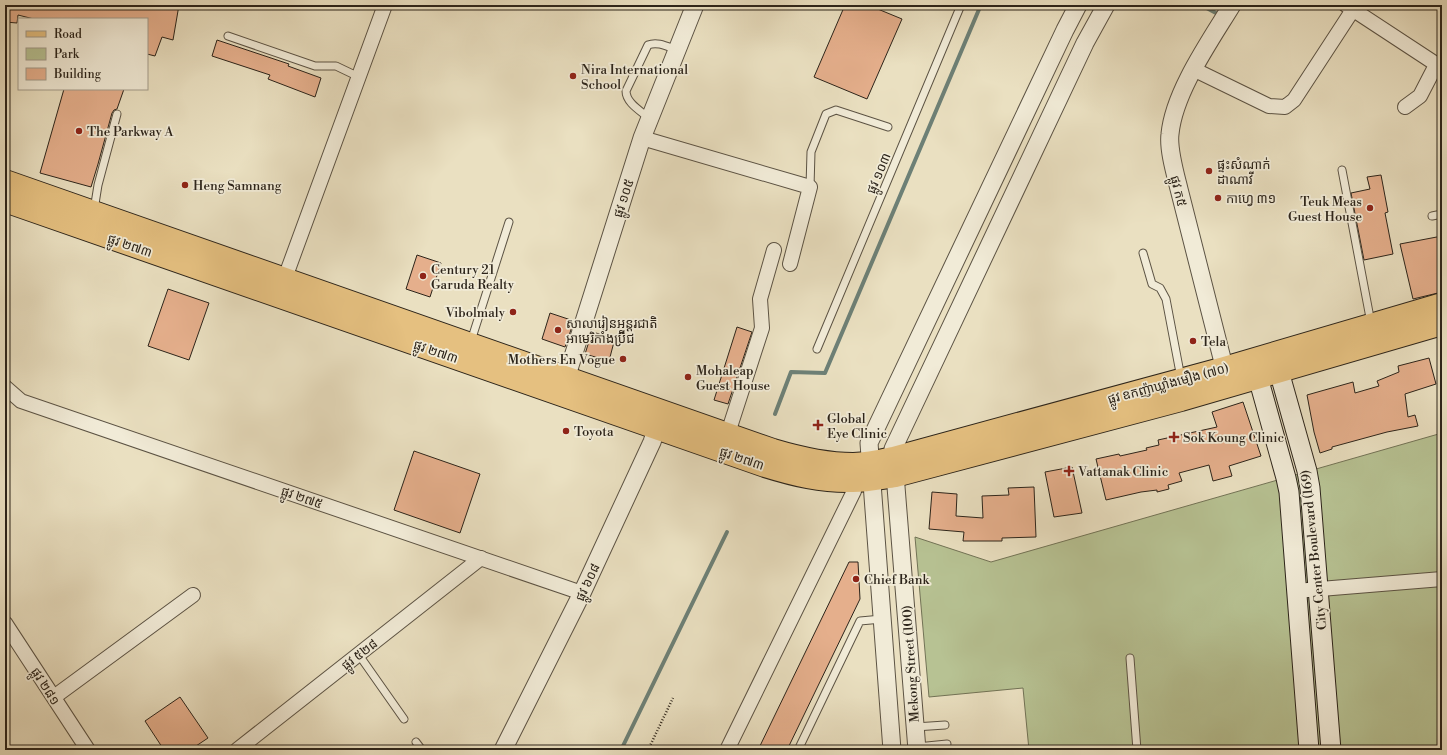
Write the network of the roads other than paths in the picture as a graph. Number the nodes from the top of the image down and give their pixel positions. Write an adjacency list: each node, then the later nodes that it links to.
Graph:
1 (385, 5): 12 (street)
2 (695, 5): 9 (street, ផ្លូវ ១០៥)
3 (961, 5): 35 (lane, ផ្លូវ ១០៣)
4 (1078, 5): 45 (street, Mekong Street (100))
5 (1106, 5): 44 (street, Mekong Street (100))
6 (1232, 5): 11 (street, ផ្លូវ ក៥)
7 (1352, 6): 10 (street); 11 (street)
8 (228, 36): 12 (lane)
9 (677, 50): 15 (street, ផ្លូវ ១០៥); 15 (lane)
10 (1439, 66): 13 (street)
11 (1193, 69): 38 (street, ផ្លូវ ក៥)
12 (359, 76): 29 (street)
13 (1405, 107)
14 (117, 114): 24 (lane)
15 (650, 119): 17 (street, ផ្លូវ ១០៥)
16 (888, 128): 20 (lane)
17 (642, 138): 20 (street); 40 (street, ផ្លូវ ១០៥)
18 (1342, 170): 32 (lane)
19 (5, 181): 24 (main road, ផ្លូវ ២៧៣)
20 (810, 188): 28 (street)
21 (5, 201): 24 (main road, ផ្លូវ ២៧៣)
22 (1442, 214): 23 (lane)
23 (1432, 216)
24 (94, 222): 29 (main road, ផ្លូវ ២៧៣)
25 (508, 222): 34 (lane)
26 (774, 250): 43 (street)
27 (1143, 253): 39 (lane)
28 (790, 264)
29 (282, 288): 33 (main road, ផ្លូវ ២៧៣)
30 (1442, 304): 32 (main road, ផ្លូវ ឧកញ៉ាឃ្លាំងមឿង (៧០))
31 (1442, 324): 36 (main road, ផ្លូវ ឧកញ៉ាឃ្លាំងមឿង (៧០))
32 (1371, 325): 36 (main road, ផ្លូវ ឧកញ៉ាឃ្លាំងមឿង (៧០))
33 (415, 334): 34 (main road, ផ្លូវ ២៧៣); 40 (main road, ផ្លូវ ២៧៣)
34 (470, 343): 40 (main road, ផ្លូវ ២៧៣)
35 (817, 349)
36 (1276, 362): 37 (main road, ផ្លូវ ឧកញ៉ាឃ្លាំងមឿង (៧០)); 48 (main road, City Center Boulevard (169))
37 (1255, 369): 38 (main road, ផ្លូវ ឧកញ៉ាឃ្លាំងមឿង (៧០)); 49 (main road, City Center Boulevard (169))
38 (1227, 377): 39 (main road, ផ្លូវ ឧកញ៉ាឃ្លាំងមឿង (៧០)); 44 (main road, ផ្លូវ ឧកញ៉ាឃ្លាំងមឿង (៧០))
39 (1181, 380): 44 (main road, ផ្លូវ ឧកញ៉ាឃ្លាំងមឿង (៧០))
40 (564, 386): 42 (main road, ផ្លូវ ២៧៣)
41 (5, 387): 46 (street, ផ្លូវ ២៧៥)
42 (660, 419): 43 (main road, ផ្លូវ ២៧៣); 45 (main road, ផ្លូវ ២៧៣); 50 (street, ផ្លូវ ៦០៨)
43 (728, 433): 45 (main road, ផ្លូវ ២៧៣)
44 (894, 467): 45 (main road); 59 (street, Mekong Street (100))
45 (862, 472): 52 (street, Mekong Street (100)); 68 (street)
46 (481, 558): 50 (street, ផ្លូវ ២៧៥); 54 (street, ផ្លូវ ៥២៨)
47 (1442, 579): 48 (street)
48 (1318, 590): 49 (street); 73 (main road, City Center Boulevard (169))
49 (1296, 591): 72 (main road, City Center Boulevard (169))
50 (582, 593): 67 (street, ផ្លូវ ៦០៨)
51 (193, 595): 56 (street)
52 (882, 619): 69 (lane); 70 (street, Mekong Street (100))
53 (5, 623): 56 (street, ផ្លូវ ២៨១)
54 (359, 654): 57 (lane); 62 (street, ផ្លូវ ៥២៨)
55 (1130, 658): 71 (lane)
56 (54, 698): 64 (street, ផ្លូវ ២៨១)
57 (404, 719)
58 (945, 725): 59 (lane)
59 (915, 727): 63 (street, Mekong Street (100))
60 (416, 742): 66 (lane)
61 (947, 744): 63 (lane)
62 (252, 746): 65 (street, ផ្លូវ ៥២៨)
63 (917, 749)
64 (88, 750)
65 (237, 750)
66 (422, 750)
67 (503, 750)
68 (727, 750)
69 (798, 750)
70 (892, 750)
71 (1137, 750)
72 (1309, 750)
73 (1331, 750)

